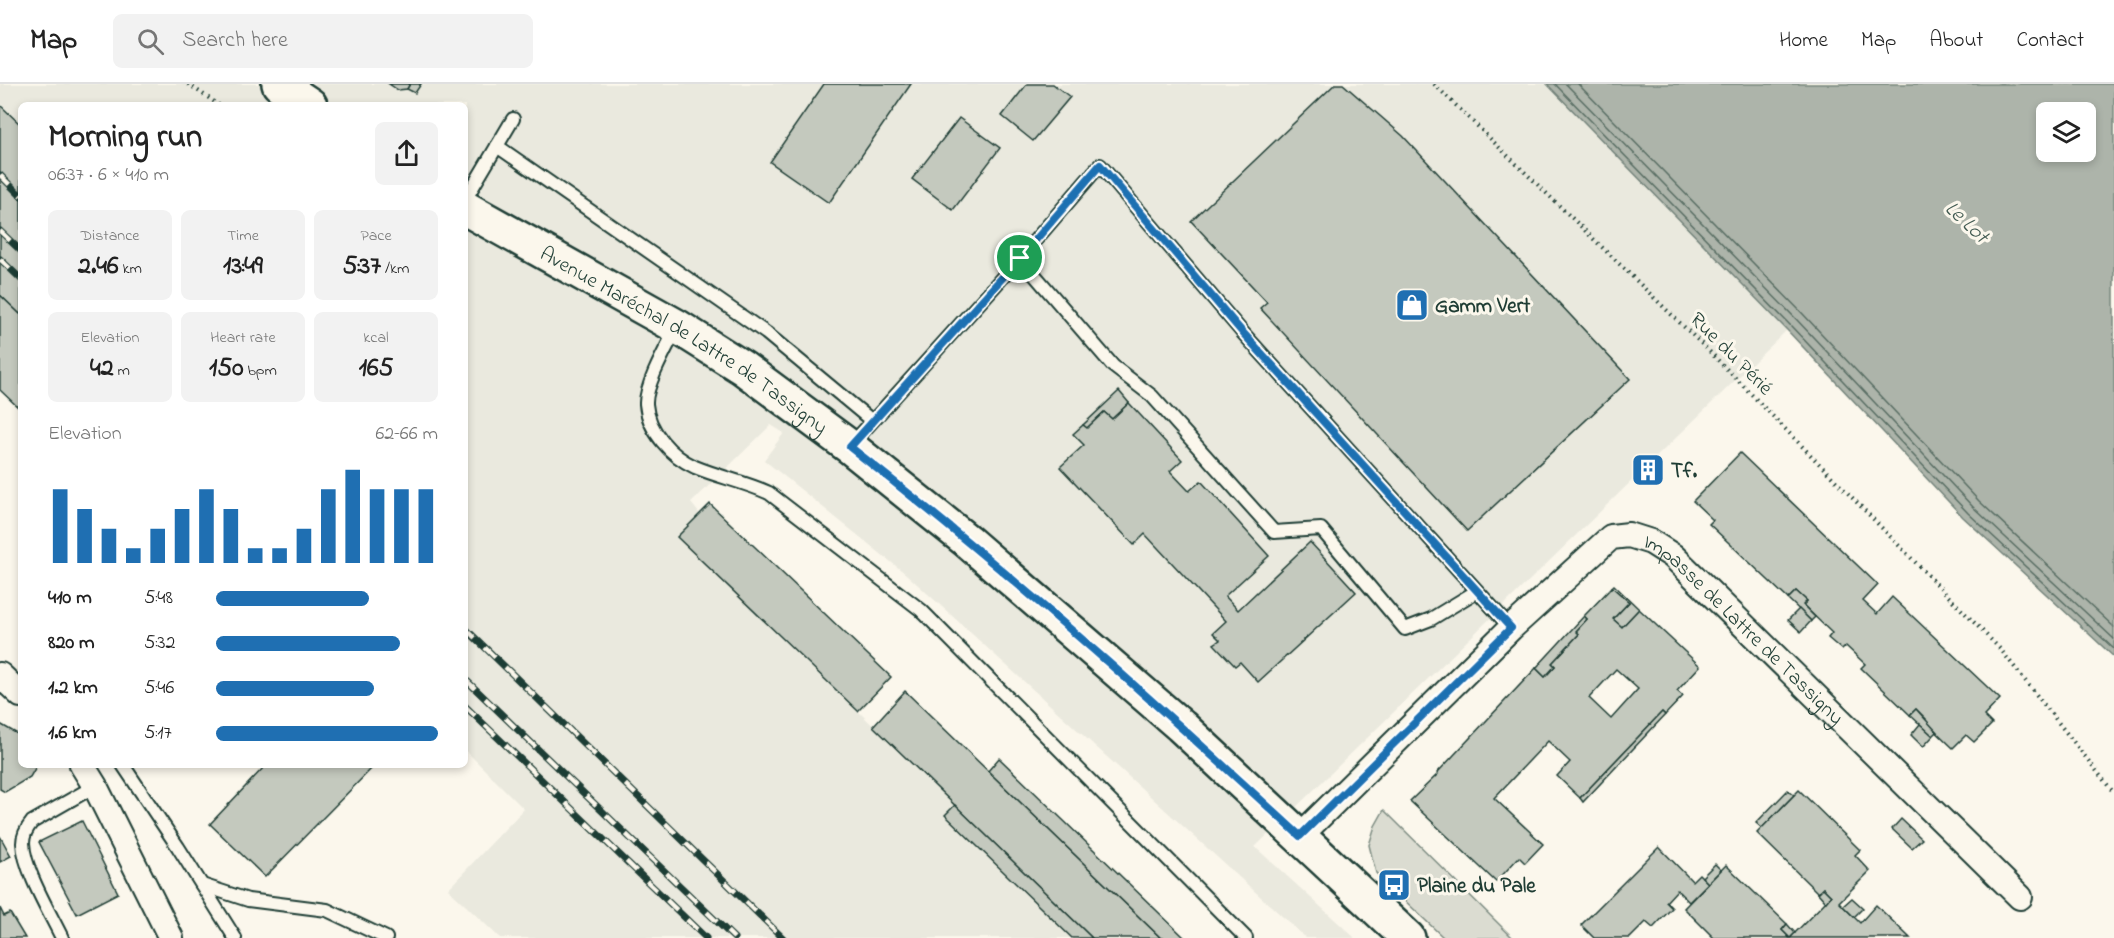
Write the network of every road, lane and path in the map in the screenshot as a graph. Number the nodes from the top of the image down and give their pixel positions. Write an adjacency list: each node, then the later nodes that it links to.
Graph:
1 (188, 84): 4 (path)
2 (279, 84): 5 (street)
3 (1434, 84): 21 (path, Rue du Périé)
4 (215, 102)
5 (306, 102)
6 (513, 119): 7 (lane)
7 (497, 146): 8 (lane); 12 (lane)
8 (468, 195)
9 (468, 210): 11 (street, Avenue Maréchal de Lattre de Tassigny)
10 (1020, 258): 12 (lane); 14 (lane); 14 (lane)
11 (678, 327): 13 (street, Avenue Maréchal de Lattre de Tassigny); 29 (lane)
12 (872, 421): 13 (lane)
13 (850, 447): 22 (street, Avenue Maréchal de Lattre de Tassigny)
14 (1477, 591): 15 (lane)
15 (1511, 628): 22 (street, Impasse de Lattre de Tassigny); 24 (street, Impasse de Lattre de Tassigny)
16 (0, 675): 17 (street)
17 (18, 692)
18 (84, 768): 20 (street)
19 (125, 768): 23 (lane)
20 (95, 786): 25 (lane); 26 (street)
21 (2114, 793)
22 (1300, 836): 30 (street, Avenue Maréchal de Lattre de Tassigny)
23 (202, 885): 27 (lane); 28 (lane)
24 (2020, 897)
25 (62, 938)
26 (171, 938)
27 (235, 938)
28 (386, 938)
29 (1246, 938)
30 (1408, 938)

